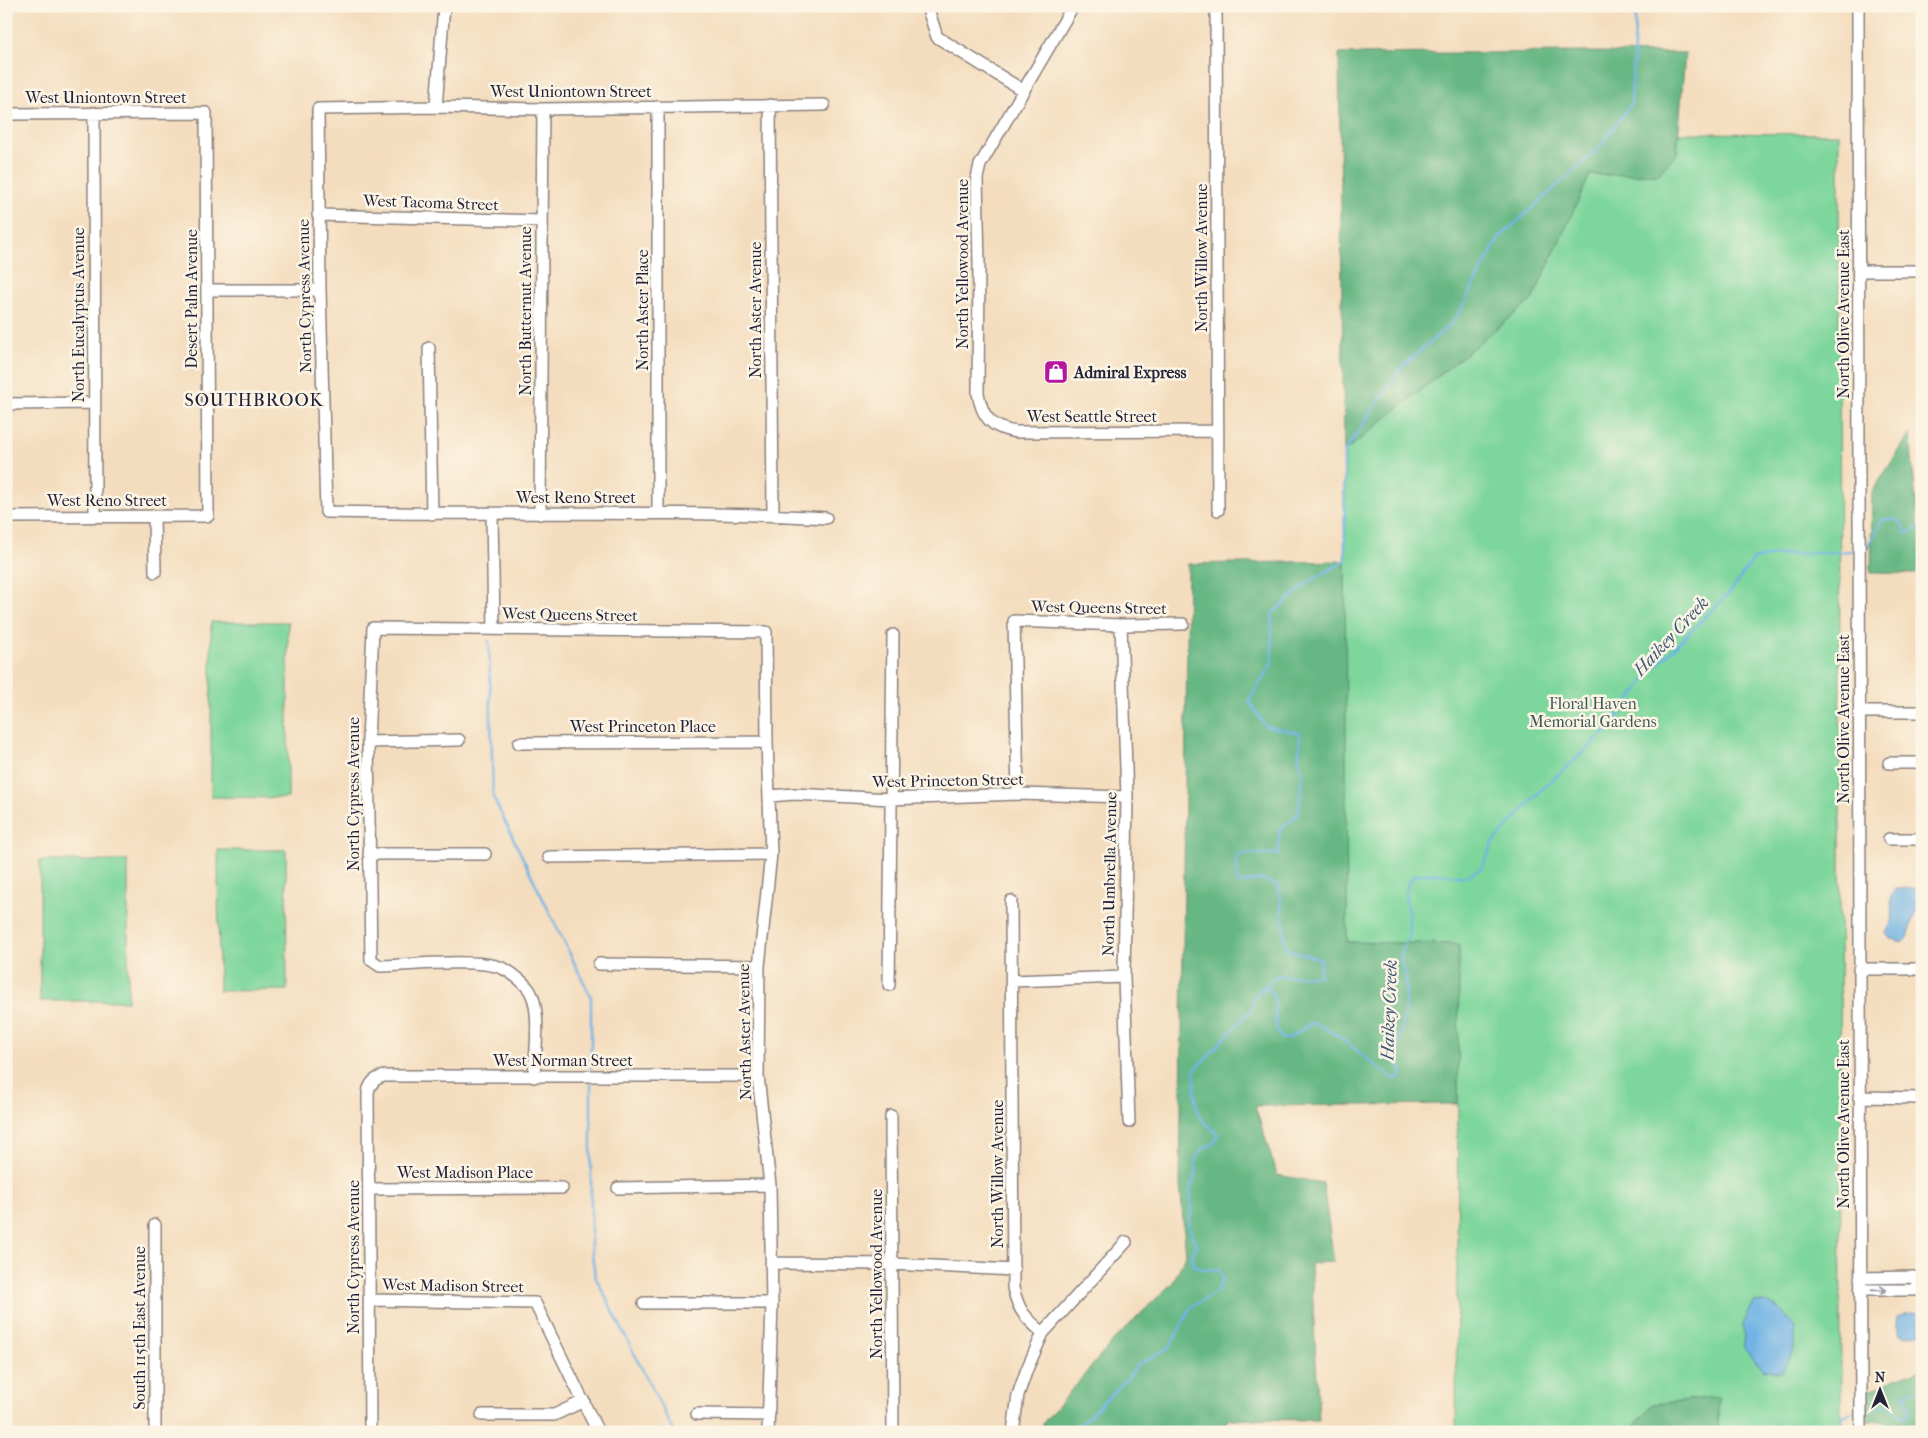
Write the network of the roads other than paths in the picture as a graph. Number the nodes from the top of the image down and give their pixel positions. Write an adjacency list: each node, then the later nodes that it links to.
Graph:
1 (444, 6): 9 (street)
2 (927, 6): 6 (street)
3 (1073, 6): 6 (street, North Yellowood Avenue)
4 (1216, 6): 26 (street, North Willow Avenue)
5 (1858, 6): 18 (street, North Olive Avenue East)
6 (1024, 91): 25 (street, North Yellowood Avenue)
7 (770, 105): 8 (street, West Uniontown Street); 10 (street, West Uniontown Street); 36 (street, North Aster Avenue)
8 (824, 105)
9 (436, 107): 11 (street, West Uniontown Street); 12 (street, West Uniontown Street)
10 (658, 107): 12 (street, West Uniontown Street); 29 (street, North Aster Place)
11 (318, 109): 16 (street, North Cypress Avenue)
12 (543, 110): 17 (street, North Butternut Avenue)
13 (94, 113): 14 (street, West Uniontown Street); 15 (street, West Uniontown Street); 24 (street, North Eucalyptus Avenue)
14 (206, 113): 20 (street, Desert Palm Avenue)
15 (6, 114)
16 (318, 215): 17 (street, West Tacoma Street); 21 (street, North Cypress Avenue)
17 (542, 221): 32 (street, North Butternut Avenue)
18 (1859, 271): 19 (street); 46 (street, North Olive Avenue East)
19 (1922, 271)
20 (207, 290): 21 (street); 35 (street, Desert Palm Avenue)
21 (320, 290): 28 (street, North Cypress Avenue)
22 (429, 348): 30 (street)
23 (6, 404): 24 (street)
24 (94, 404): 33 (street, North Eucalyptus Avenue)
25 (980, 404): 26 (street, West Seattle Street)
26 (1218, 431): 27 (street, North Willow Avenue)
27 (1218, 510)
28 (326, 512): 30 (street, West Reno Street)
29 (658, 513): 32 (street, West Reno Street); 36 (street, West Reno Street)
30 (432, 514): 31 (street, West Reno Street)
31 (492, 514): 32 (street, West Reno Street); 43 (street)
32 (540, 514)
33 (95, 516): 34 (street, West Reno Street); 37 (street, West Reno Street)
34 (154, 516): 35 (street, West Reno Street); 39 (street)
35 (208, 516)
36 (773, 516): 38 (street, West Reno Street)
37 (6, 517)
38 (826, 518)
39 (155, 572)
40 (1183, 624): 41 (street, West Queens Street)
41 (1121, 625): 54 (street, West Queens Street); 56 (street, North Umbrella Avenue)
42 (373, 628): 43 (street, West Queens Street); 49 (street, North Cypress Avenue)
43 (494, 629): 44 (street, West Queens Street)
44 (766, 632): 50 (street, North Aster Avenue)
45 (893, 635): 57 (street)
46 (1859, 712): 47 (street); 67 (street, North Olive Avenue East)
47 (1922, 712)
48 (459, 740): 49 (street)
49 (368, 742): 60 (street, North Cypress Avenue)
50 (767, 742): 51 (street, West Princeton Place); 55 (street, North Aster Avenue)
51 (519, 743)
52 (1889, 763): 53 (street)
53 (1922, 763)
54 (1018, 794): 56 (street, West Princeton Street); 57 (street, West Princeton Street)
55 (770, 796): 57 (street, West Princeton Street); 62 (street, North Aster Avenue)
56 (1127, 796): 69 (street, North Umbrella Avenue)
57 (891, 799): 71 (street)
58 (1889, 839): 59 (street)
59 (1922, 839)
60 (369, 854): 61 (street); 73 (street, North Cypress Avenue)
61 (485, 854)
62 (771, 854): 63 (street); 66 (street, North Aster Avenue)
63 (548, 857)
64 (1011, 901): 70 (street, North Willow Avenue)
65 (599, 964): 66 (street)
66 (758, 966): 72 (street, North Aster Avenue)
67 (1859, 969): 68 (street); 75 (street, North Olive Avenue East)
68 (1922, 969)
69 (1124, 977): 70 (street); 78 (street, North Umbrella Avenue)
70 (1012, 981): 87 (street, North Willow Avenue)
71 (889, 984)
72 (758, 1076): 73 (street, West Norman Street); 79 (street, North Aster Avenue)
73 (534, 1077): 74 (street, West Norman Street)
74 (371, 1083): 82 (street, North Cypress Avenue)
75 (1860, 1097): 76 (street); 88 (street, North Olive Avenue East)
76 (1922, 1098)
77 (891, 1116): 86 (street, North Yellowood Avenue)
78 (1129, 1122)
79 (770, 1185): 81 (street); 85 (street, North Aster Avenue)
80 (562, 1188): 82 (street, West Madison Place)
81 (618, 1188)
82 (369, 1189): 93 (street, North Cypress Avenue)
83 (156, 1225): 101 (street, South 115th East Avenue)
84 (1126, 1242): 96 (street)
85 (771, 1263): 86 (street); 95 (street, North Aster Avenue)
86 (892, 1264): 87 (street); 105 (street, North Yellowood Avenue)
87 (1014, 1270): 96 (street, North Willow Avenue)
88 (1860, 1278): 89 (street); 91 (street, North Olive Avenue East)
89 (1897, 1278): 90 (street); 92 (street)
90 (1920, 1282): 92 (street)
91 (1860, 1290): 92 (street, one-way to 92); 107 (street, North Olive Avenue East)
92 (1897, 1290)
93 (369, 1300): 97 (street, West Madison Street); 102 (street, North Cypress Avenue)
94 (644, 1303): 95 (street)
95 (772, 1303): 100 (street, North Aster Avenue)
96 (1043, 1333): 106 (street)
97 (584, 1401): 99 (street); 103 (street)
98 (697, 1414): 100 (street)
99 (482, 1415)
100 (769, 1415): 104 (street, North Aster Avenue)
101 (155, 1432)
102 (370, 1432)
103 (598, 1432)
104 (768, 1432)
105 (893, 1432)
106 (1013, 1432)
107 (1861, 1432)

